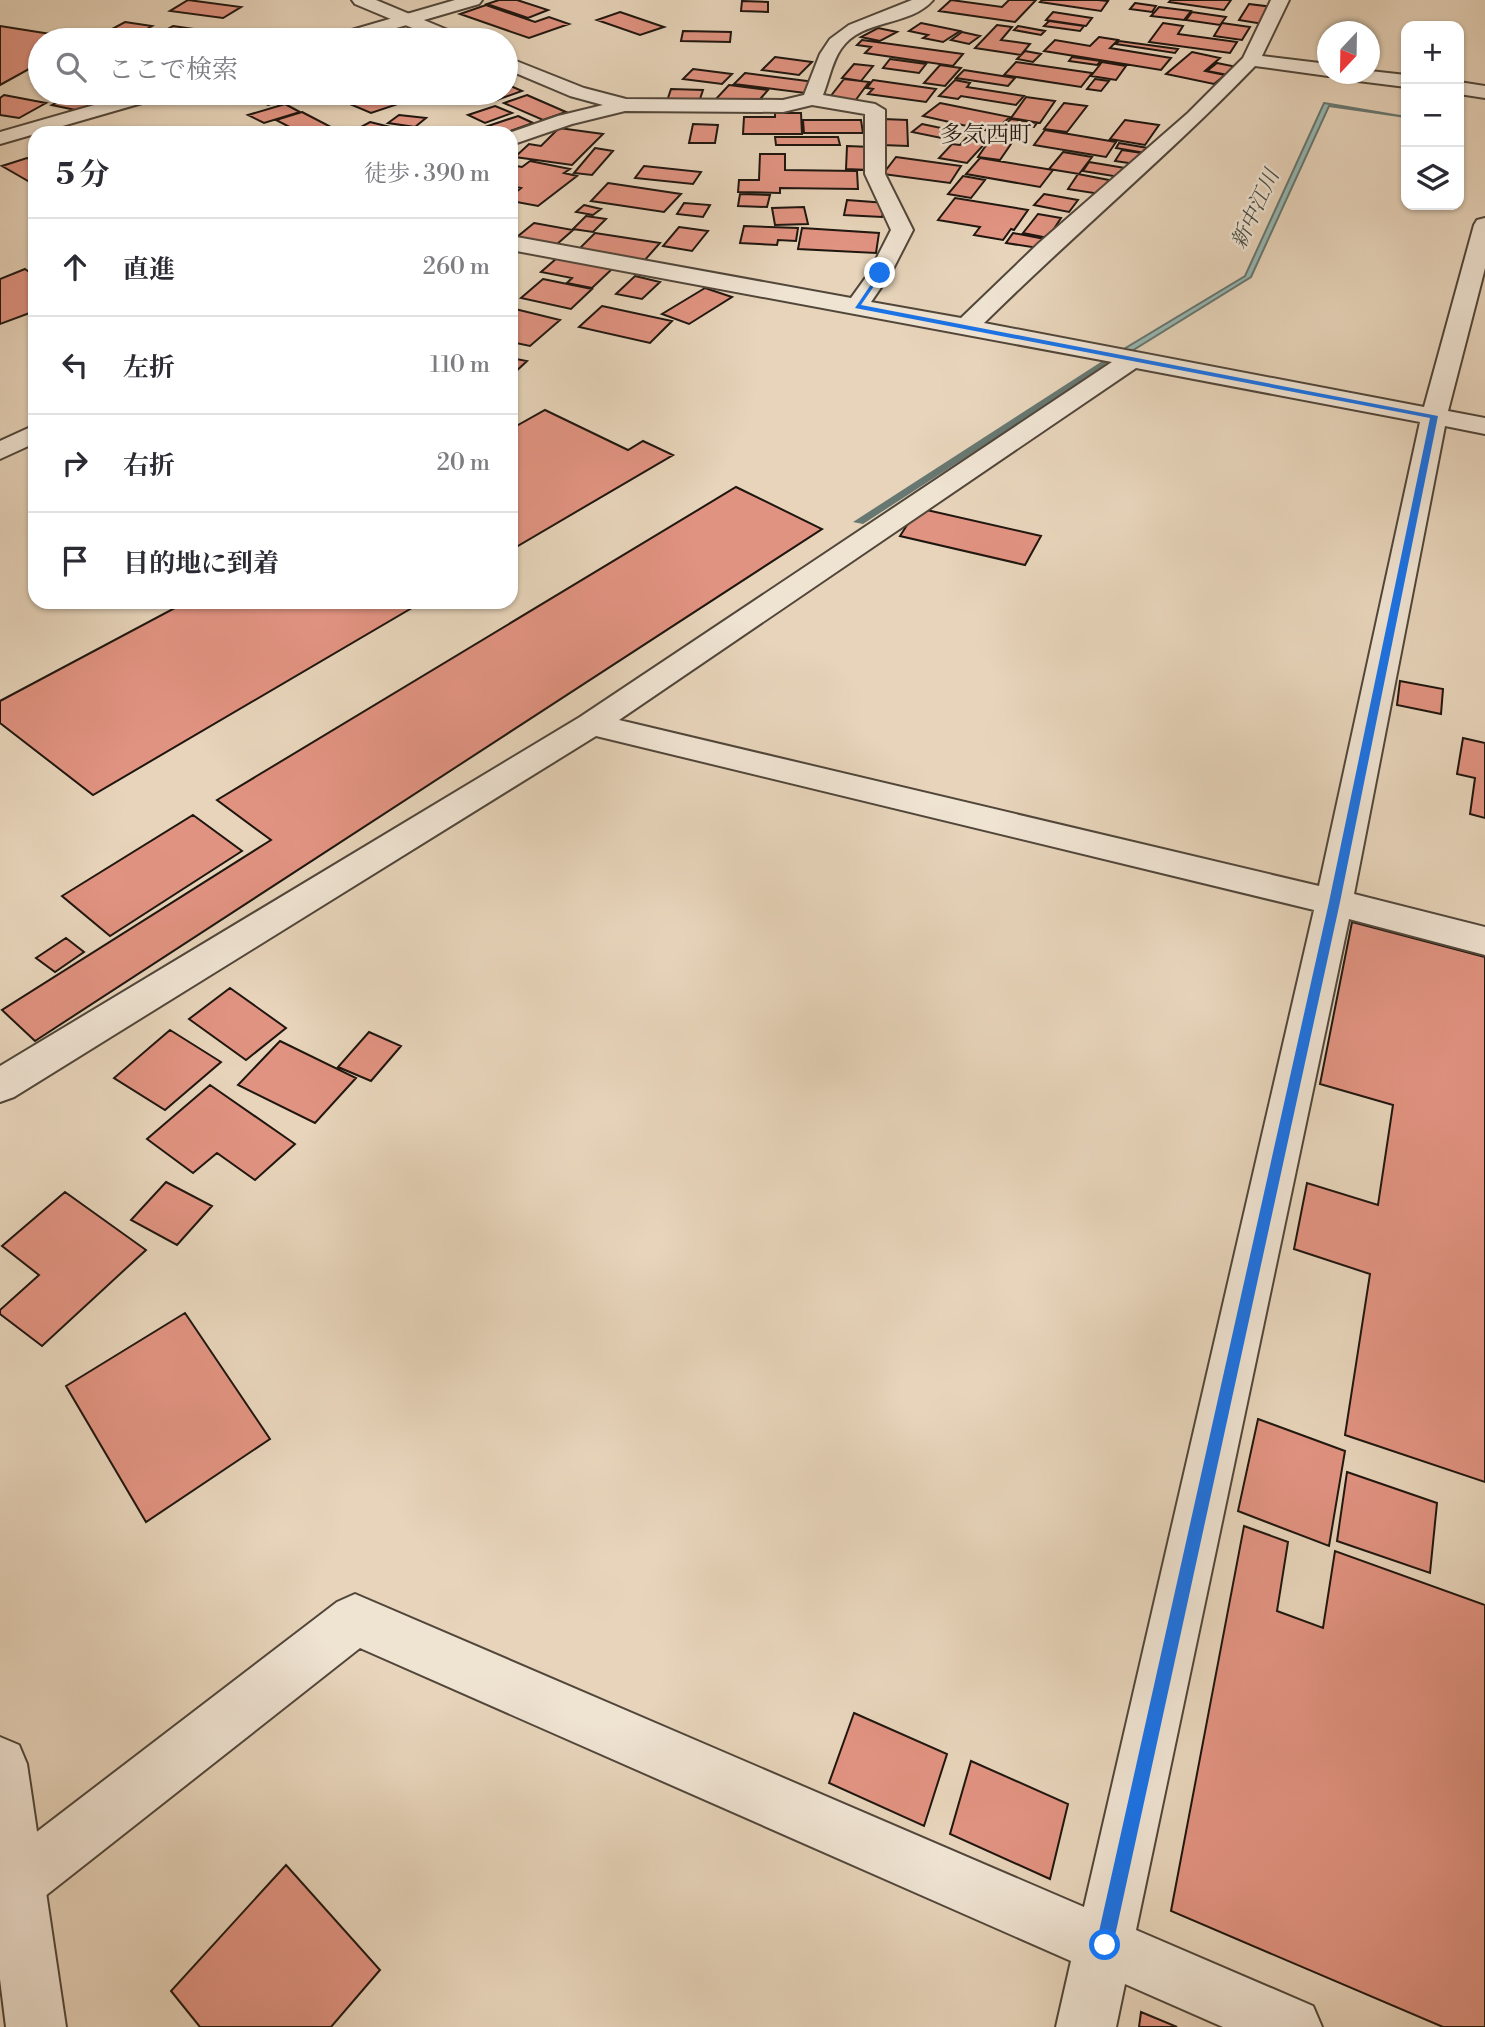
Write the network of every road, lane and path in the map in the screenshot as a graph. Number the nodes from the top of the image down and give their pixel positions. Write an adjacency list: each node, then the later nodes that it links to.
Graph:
1 (361, 0): 5 (street)
2 (473, 0): 5 (street)
3 (924, 0): 15 (street)
4 (1280, 0): 8 (street)
5 (408, 20): 6 (street); 7 (street)
6 (380, 28)
7 (427, 28)
8 (1251, 60): 10 (street); 25 (street)
9 (518, 67): 17 (street)
10 (1317, 69)
11 (1380, 78): 12 (street)
12 (1401, 80)
13 (1464, 89): 14 (street)
14 (1485, 92)
15 (812, 99): 17 (street); 24 (street)
16 (118, 105): 18 (street)
17 (625, 105): 20 (street)
18 (52, 126)
19 (27, 134): 21 (street)
20 (518, 137)
21 (0, 138)
22 (1485, 225): 27 (street)
23 (518, 244): 24 (street)
24 (857, 306): 25 (street)
25 (967, 326): 26 (street)
26 (1132, 360): 27 (street); 31 (street)
27 (1434, 416): 28 (street); 32 (street)
28 (1485, 426)
29 (28, 436): 30 (street)
30 (0, 452)
31 (591, 724): 32 (street); 34 (street)
32 (1335, 902): 33 (street); 37 (street)
33 (1485, 941)
34 (0, 1086)
35 (0, 1764): 36 (street)
36 (8, 1892): 37 (street); 38 (street)
37 (1105, 1945): 39 (street); 40 (street)
38 (36, 2027)
39 (1086, 2027)
40 (1292, 2027)

